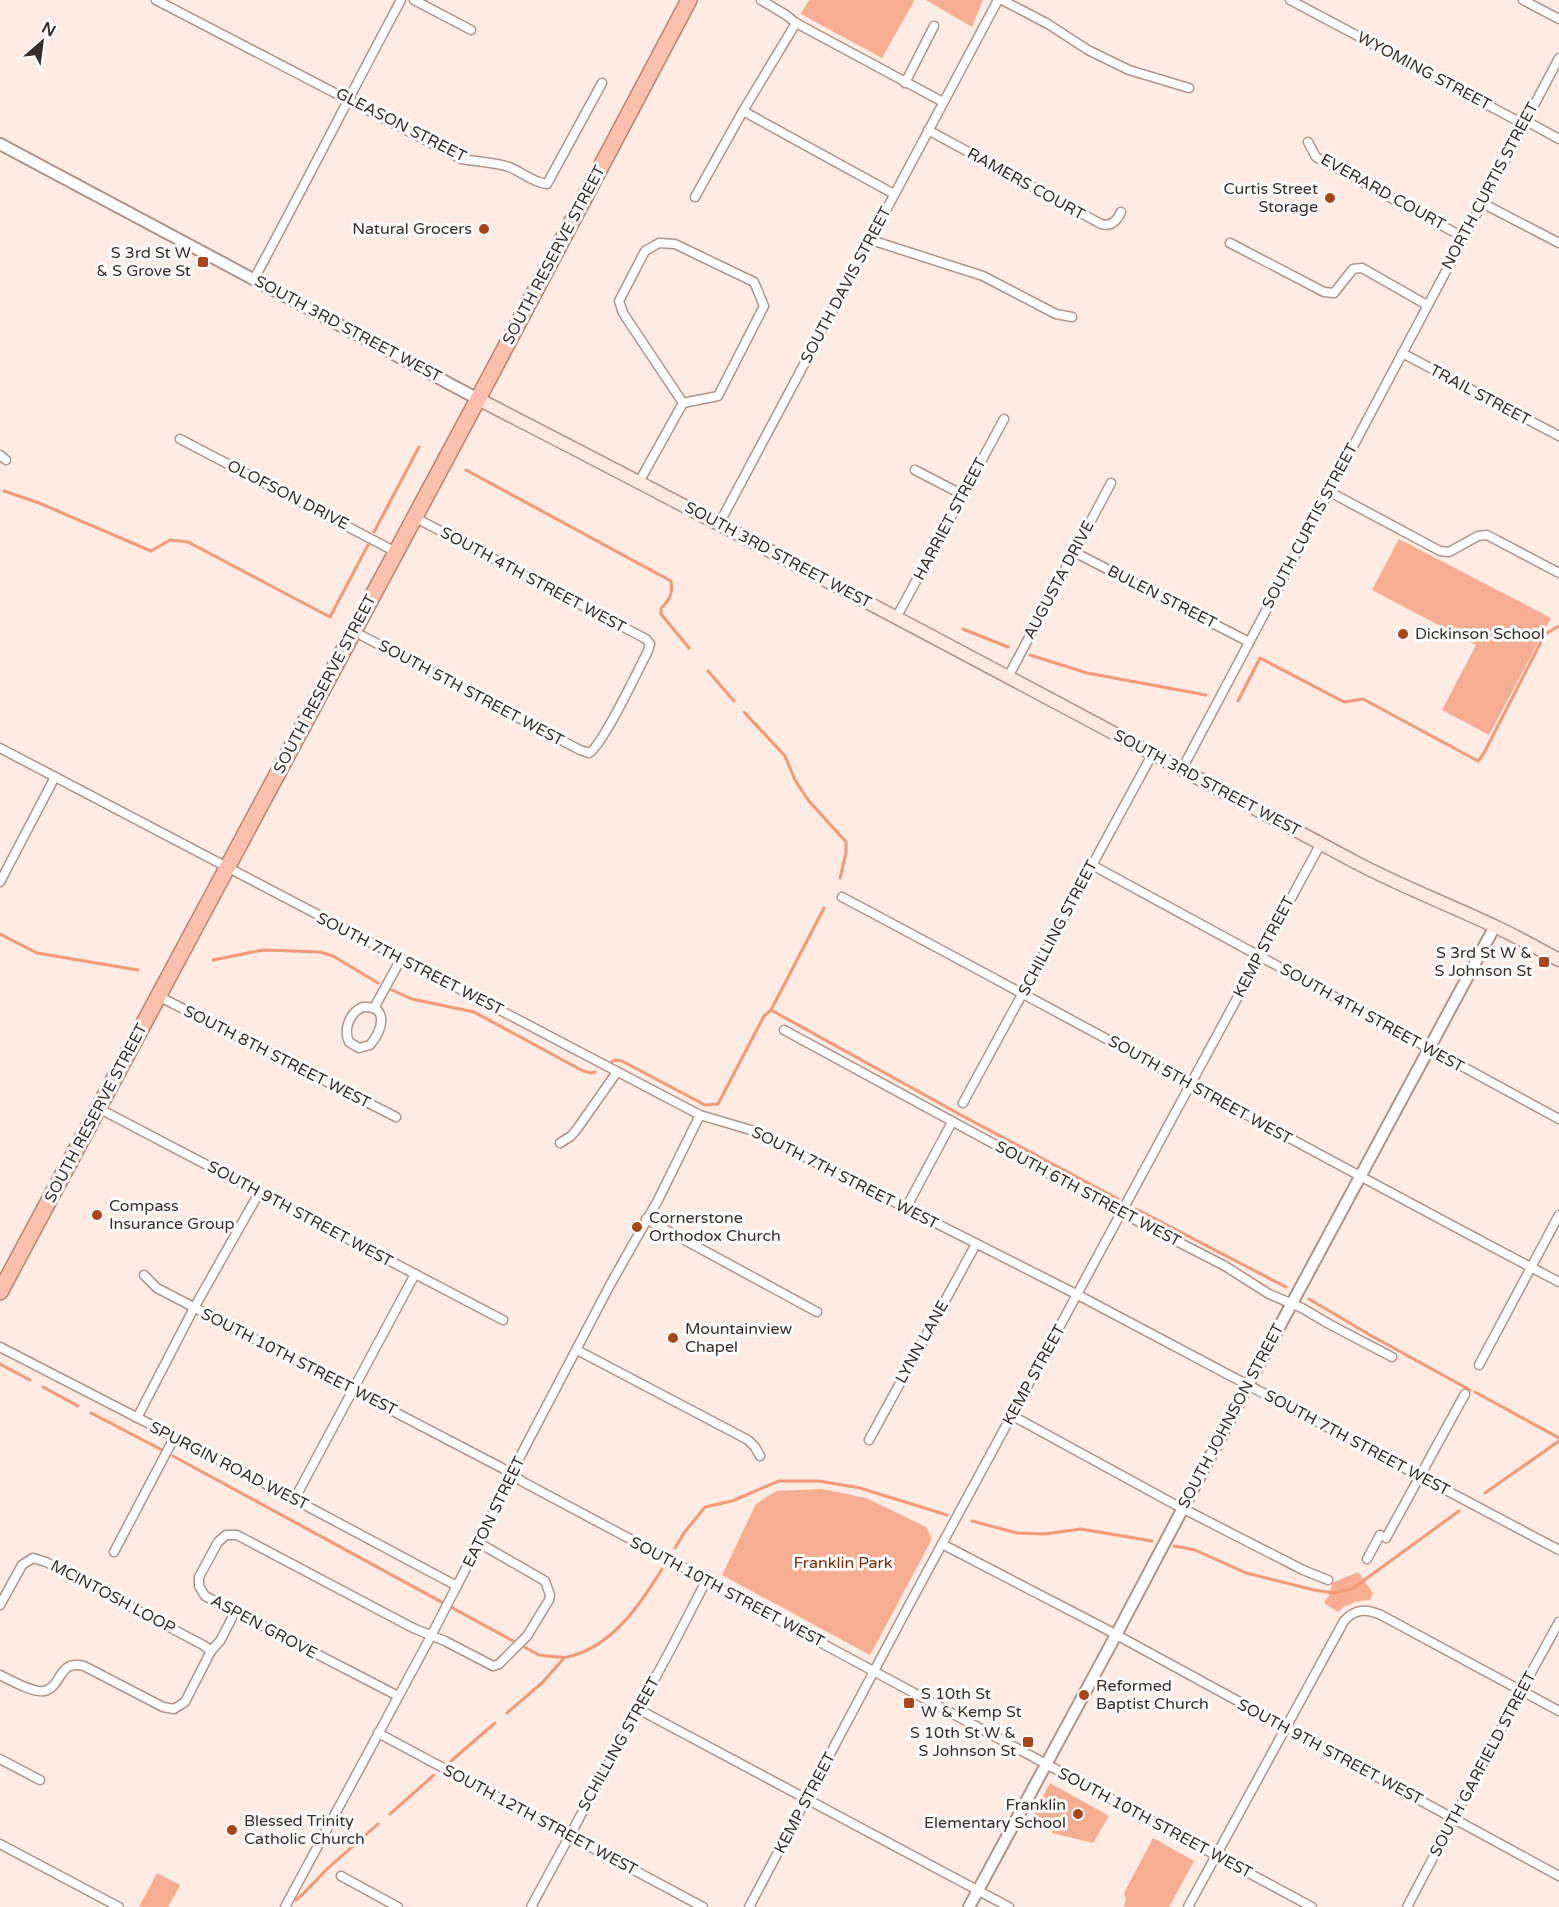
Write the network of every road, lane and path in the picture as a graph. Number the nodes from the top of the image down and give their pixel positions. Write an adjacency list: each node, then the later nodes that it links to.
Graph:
1 (156, 0): 17 (street, GLEASON STREET)
2 (401, 0): 17 (street)
3 (414, 0): 12 (street)
4 (689, 0): 38 (highway, SOUTH RESERVE STREET)
5 (761, 0): 10 (street)
6 (1000, 0): 16 (street); 18 (street, SOUTH DAVIS STREET)
7 (1290, 0): 20 (street, WYOMING STREET)
8 (1523, 0): 9 (street)
9 (1559, 19)
10 (796, 23): 15 (street); 19 (street)
11 (934, 26): 15 (street)
12 (471, 30)
13 (1559, 58): 20 (street, NORTH CURTIS STREET)
14 (602, 83): 17 (street, GLEASON STREET)
15 (905, 83): 18 (street)
16 (1189, 88)
17 (348, 99): 33 (street)
18 (943, 102): 21 (street, SOUTH DAVIS STREET)
19 (743, 111): 25 (street); 26 (street)
20 (1524, 123): 22 (street, WYOMING STREET); 27 (street, NORTH CURTIS STREET)
21 (928, 130): 25 (street, SOUTH DAVIS STREET); 28 (street, RAMERS COURT)
22 (1559, 139)
23 (1308, 142): 29 (street, EVERARD COURT)
24 (0, 144): 33 (street, SOUTH 3RD STREET WEST)
25 (894, 194): 30 (street, SOUTH DAVIS STREET)
26 (694, 197)
27 (1482, 202): 29 (street, NORTH CURTIS STREET); 32 (street)
28 (1122, 212)
29 (1463, 237): 34 (street, NORTH CURTIS STREET)
30 (871, 240): 36 (street); 49 (street, SOUTH DAVIS STREET)
31 (1230, 243): 35 (street)
32 (1559, 243)
33 (254, 279): 38 (street, SOUTH 3RD STREET WEST)
34 (1438, 284): 35 (street, SOUTH CURTIS STREET)
35 (1427, 305): 37 (street, SOUTH CURTIS STREET)
36 (1072, 317)
37 (1402, 353): 41 (street, TRAIL STREET); 46 (street, SOUTH CURTIS STREET)
38 (478, 399): 44 (main road, SOUTH 3RD STREET WEST); 48 (highway, SOUTH RESERVE STREET)
39 (683, 403): 39 (street); 44 (street)
40 (1004, 419): 47 (street, HARRIET STREET)
41 (1559, 436)
42 (180, 439): 50 (street, OLOFSON DRIVE)
43 (915, 470): 47 (street)
44 (639, 482): 49 (main road, SOUTH 3RD STREET WEST)
45 (1110, 483): 51 (street, AUGUSTA DRIVE)
46 (1328, 491): 52 (street); 55 (street, SOUTH CURTIS STREET)
47 (963, 495): 53 (street, HARRIET STREET)
48 (414, 517): 50 (highway, SOUTH RESERVE STREET); 58 (street, SOUTH 4TH STREET WEST)
49 (719, 524): 53 (main road, SOUTH 3RD STREET WEST)
50 (396, 552): 54 (highway, SOUTH RESERVE STREET)
51 (1074, 552): 55 (street, BULEN STREET); 56 (street, AUGUSTA DRIVE)
52 (1559, 573)
53 (896, 618): 56 (main road, SOUTH 3RD STREET WEST)
54 (353, 631): 58 (street, SOUTH 5TH STREET WEST); 64 (highway, SOUTH RESERVE STREET)
55 (1249, 642): 60 (street, SOUTH CURTIS STREET)
56 (1008, 677): 59 (main road, SOUTH 3RD STREET WEST)
57 (0, 748): 61 (street, SOUTH 7TH STREET WEST)
58 (590, 753)
59 (1153, 753): 60 (main road, SOUTH 3RD STREET WEST); 63 (street, SCHILLING STREET)
60 (1182, 769): 62 (main road, SOUTH 3RD STREET WEST)
61 (55, 777): 64 (street, SOUTH 7TH STREET WEST); 65 (street)
62 (1321, 843): 68 (main road, SOUTH 3RD STREET WEST); 69 (street, KEMP STREET)
63 (1092, 865): 69 (street, SOUTH 4TH STREET WEST); 72 (street, SCHILLING STREET)
64 (226, 868): 70 (street, SOUTH 7TH STREET WEST); 73 (highway, SOUTH RESERVE STREET)
65 (3, 870): 66 (street)
66 (0, 882)
67 (842, 897): 72 (street, SOUTH 5TH STREET WEST)
68 (1495, 926): 71 (main road, SOUTH 3RD STREET WEST); 76 (street, SOUTH JOHNSON STREET)
69 (1259, 956): 76 (street, SOUTH 4TH STREET WEST); 78 (street, KEMP STREET)
70 (401, 959): 74 (street); 77 (street, SOUTH 7TH STREET WEST)
71 (1559, 960)
72 (1023, 993): 78 (street, SOUTH 5TH STREET WEST); 79 (street, SCHILLING STREET)
73 (158, 996): 80 (highway, SOUTH RESERVE STREET); 82 (street, SOUTH 8TH STREET WEST)
74 (374, 1008): 74 (street)
75 (784, 1030): 84 (street, SOUTH 6TH STREET WEST)
76 (1428, 1049): 83 (street, SOUTH 4TH STREET WEST); 86 (street, SOUTH JOHNSON STREET)
77 (617, 1072): 81 (street, SOUTH 7TH STREET WEST); 85 (street)
78 (1190, 1084): 86 (street, SOUTH 5TH STREET WEST); 89 (street, KEMP STREET)
79 (963, 1102)
80 (98, 1108): 87 (street, SOUTH 9TH STREET WEST); 97 (highway, SOUTH RESERVE STREET)
81 (700, 1115): 88 (street, SOUTH 7TH STREET WEST); 91 (street, EATON STREET)
82 (396, 1117)
83 (1559, 1119)
84 (952, 1122): 88 (street); 89 (street, SOUTH 6TH STREET WEST)
85 (560, 1143)
86 (1359, 1177): 93 (street, SOUTH 5TH STREET WEST); 99 (street, SOUTH JOHNSON STREET)
87 (260, 1193): 94 (street, SOUTH 9TH STREET WEST); 100 (street)
88 (906, 1208): 92 (street, SOUTH 7TH STREET WEST)
89 (1122, 1213): 98 (street, KEMP STREET); 99 (street, SOUTH 6TH STREET WEST)
90 (1559, 1215): 93 (street)
91 (646, 1220): 101 (street); 104 (street, EATON STREET)
92 (976, 1244): 98 (street, SOUTH 7TH STREET WEST); 113 (street, LYNN LANE)
93 (1530, 1267): 96 (street, SOUTH 5TH STREET WEST); 106 (street)
94 (415, 1274): 102 (street, SOUTH 9TH STREET WEST); 108 (street)
95 (144, 1275): 100 (street, SOUTH 10TH STREET WEST)
96 (1559, 1282)
97 (0, 1293)
98 (1077, 1295): 107 (street, SOUTH 7TH STREET WEST); 110 (street, KEMP STREET)
99 (1292, 1304): 105 (street, SOUTH 6TH STREET WEST); 107 (street, SOUTH JOHNSON STREET)
100 (194, 1308): 108 (street, SOUTH 10TH STREET WEST); 111 (street)
101 (817, 1312)
102 (503, 1320)
103 (0, 1347): 111 (street, SPURGIN ROAD WEST)
104 (577, 1350): 114 (street); 115 (street, EATON STREET)
105 (1392, 1357)
106 (1479, 1365)
107 (1248, 1385): 116 (street, SOUTH 7TH STREET WEST); 118 (street, SOUTH JOHNSON STREET)
108 (354, 1390): 115 (street, SOUTH 10TH STREET WEST); 117 (street)
109 (1465, 1394): 116 (street)
110 (1011, 1415): 118 (street); 120 (street, KEMP STREET)
111 (138, 1418): 112 (street, SPURGIN ROAD WEST)
112 (174, 1438): 117 (street, SPURGIN ROAD WEST); 122 (street)
113 (869, 1440)
114 (760, 1456)
115 (511, 1474): 119 (street, EATON STREET); 125 (street, SOUTH 10TH STREET WEST)
116 (1419, 1476): 121 (street, SOUTH 7TH STREET WEST); 123 (street)
117 (294, 1500): 126 (street, SPURGIN ROAD WEST)
118 (1182, 1508): 124 (street); 130 (street, SOUTH JOHNSON STREET)
119 (479, 1543): 126 (street, EATON STREET); 131 (street, ASPEN GROVE)
120 (942, 1544): 130 (street, SOUTH 9TH STREET WEST); 133 (street, KEMP STREET)
121 (1559, 1550)
122 (114, 1552)
123 (1367, 1559)
124 (1328, 1580)
125 (706, 1581): 133 (street, SOUTH 10TH STREET WEST); 137 (street, SCHILLING STREET)
126 (457, 1586): 131 (street, EATON STREET)
127 (0, 1605): 132 (street, MCINTOSH LOOP)
128 (232, 1618): 132 (street)
129 (1559, 1622): 135 (street, SOUTH GARFIELD STREET)
130 (1116, 1635): 139 (street, SOUTH 9TH STREET WEST); 142 (street, SOUTH JOHNSON STREET)
131 (431, 1636): 136 (street, EATON STREET); 136 (street, ASPEN GROVE)
132 (211, 1650): 134 (street)
133 (874, 1672): 142 (street, SOUTH 10TH STREET WEST); 144 (street, KEMP STREET)
134 (0, 1675)
135 (1521, 1691): 138 (street); 139 (street); 145 (street, SOUTH GARFIELD STREET)
136 (398, 1696): 140 (street, EATON STREET)
137 (638, 1709): 144 (street); 146 (street, SCHILLING STREET)
138 (1559, 1712)
139 (1286, 1728): 145 (street, SOUTH 9TH STREET WEST); 148 (street)
140 (378, 1732): 146 (street, SOUTH 12TH STREET WEST); 153 (street, EATON STREET)
141 (0, 1759): 143 (street)
142 (1045, 1764): 148 (street, SOUTH 10TH STREET WEST); 151 (street, SOUTH JOHNSON STREET)
143 (40, 1780)
144 (807, 1800): 151 (street); 157 (street, KEMP STREET)
145 (1454, 1819): 150 (street, SOUTH 9TH STREET WEST); 162 (street, SOUTH GARFIELD STREET)
146 (569, 1836): 155 (street, SCHILLING STREET); 156 (street, SOUTH 12TH STREET WEST)
147 (0, 1844): 152 (street)
148 (1217, 1856): 160 (street); 161 (street, SOUTH 10TH STREET WEST)
149 (341, 1876): 154 (street)
150 (1559, 1876)
151 (979, 1891): 158 (street, SOUTH JOHNSON STREET); 159 (street)
152 (119, 1907)
153 (285, 1907)
154 (398, 1907)
155 (531, 1907)
156 (703, 1907)
157 (749, 1907)
158 (969, 1907)
159 (1010, 1907)
160 (1188, 1907)
161 (1312, 1907)
162 (1407, 1907)

